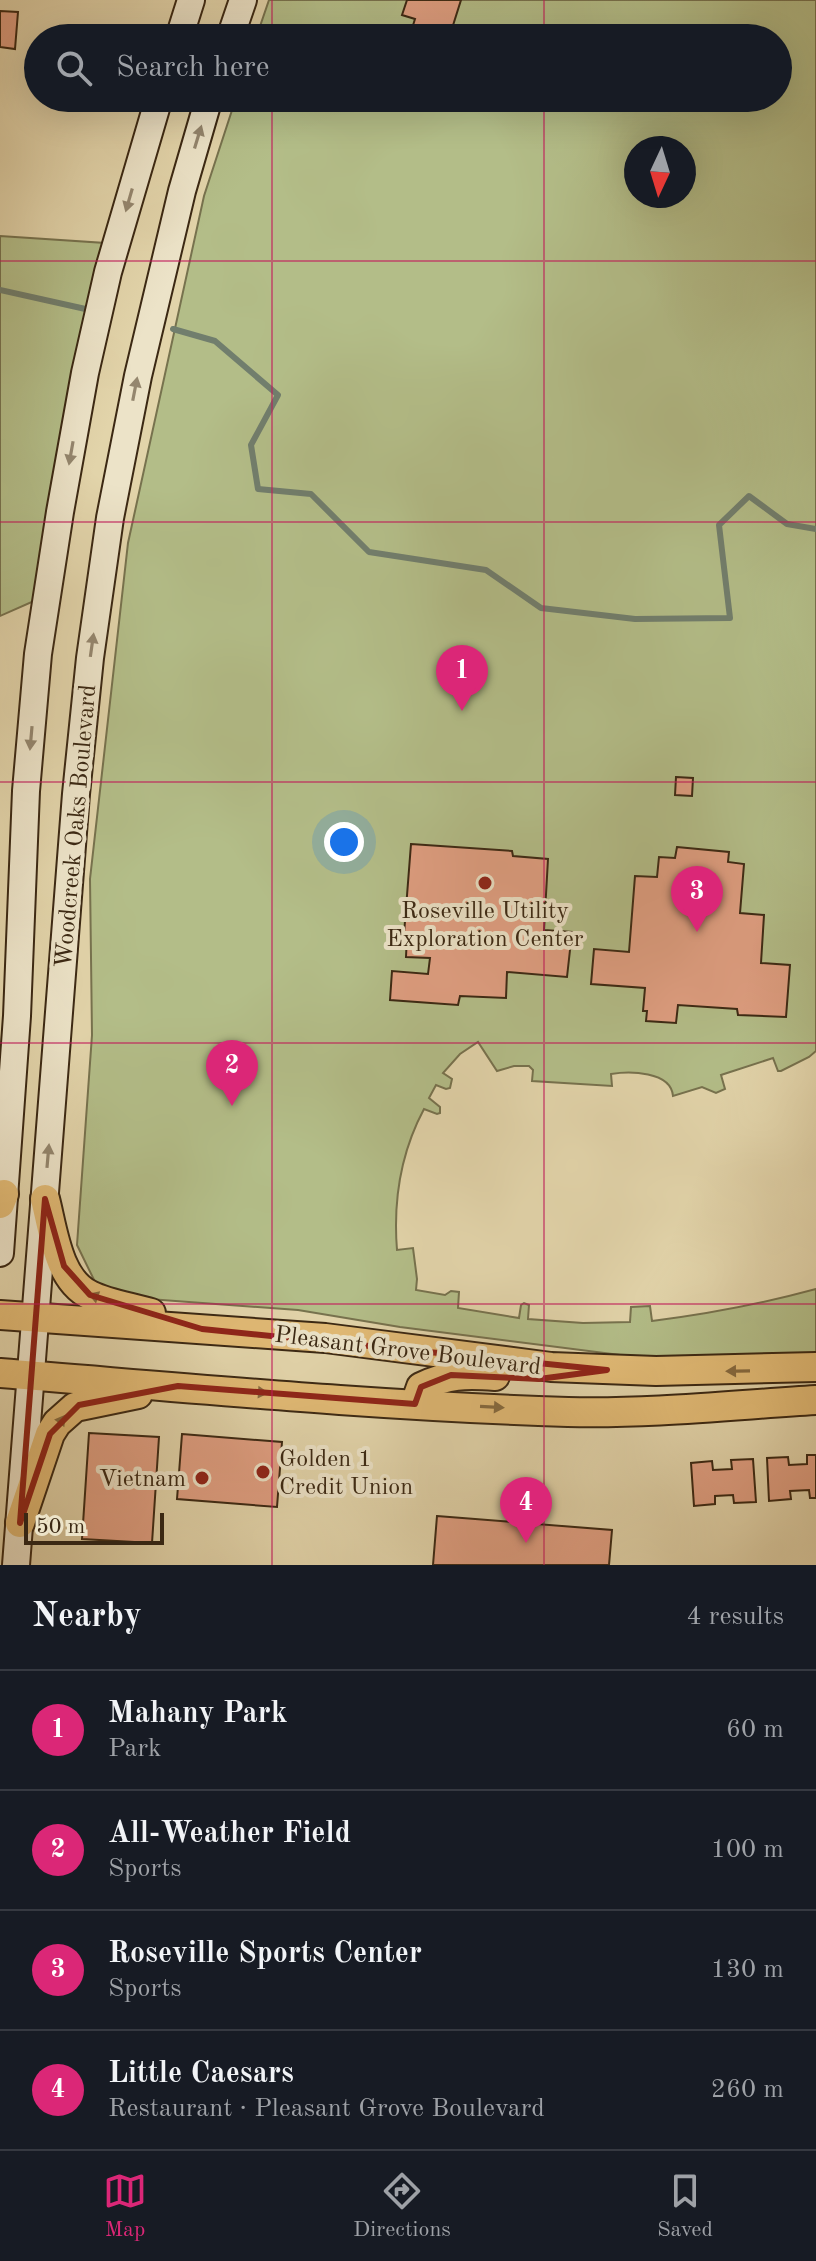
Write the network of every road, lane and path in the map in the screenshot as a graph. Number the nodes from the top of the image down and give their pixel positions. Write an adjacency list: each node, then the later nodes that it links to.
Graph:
1 (191, 0): 3 (main road)
2 (243, 0): 4 (main road)
3 (183, 24)
4 (235, 24)
5 (155, 112): 7 (main road, Woodcreek Oaks Boulevard, one-way to 7)
6 (205, 112): 8 (main road, Woodcreek Oaks Boulevard, one-way to 6)
7 (2, 1199): 9 (main road, Woodcreek Oaks Boulevard)
8 (45, 1199): 11 (main road, Woodcreek Oaks Boulevard); 12 (main road, one-way to 8)
9 (0, 1253)
10 (0, 1315): 11 (main road, Pleasant Grove Boulevard)
11 (36, 1317): 12 (main road, Pleasant Grove Boulevard); 16 (main road, Woodcreek Oaks Boulevard)
12 (202, 1329): 14 (main road, Pleasant Grove Boulevard)
13 (816, 1367): 14 (main road, Pleasant Grove Boulevard, one-way to 14)
14 (607, 1370): 19 (main road)
15 (0, 1373): 16 (main road, Pleasant Grove Boulevard)
16 (31, 1375): 17 (main road, Pleasant Grove Boulevard); 20 (main road, Woodcreek Oaks Boulevard)
17 (178, 1386): 19 (main road, Pleasant Grove Boulevard, one-way to 19); 20 (main road, one-way to 17)
18 (816, 1400): 19 (main road, Pleasant Grove Boulevard, one-way to 18)
19 (415, 1404)
20 (20, 1523): 21 (main road, Woodcreek Oaks Boulevard)
21 (16, 1565)

